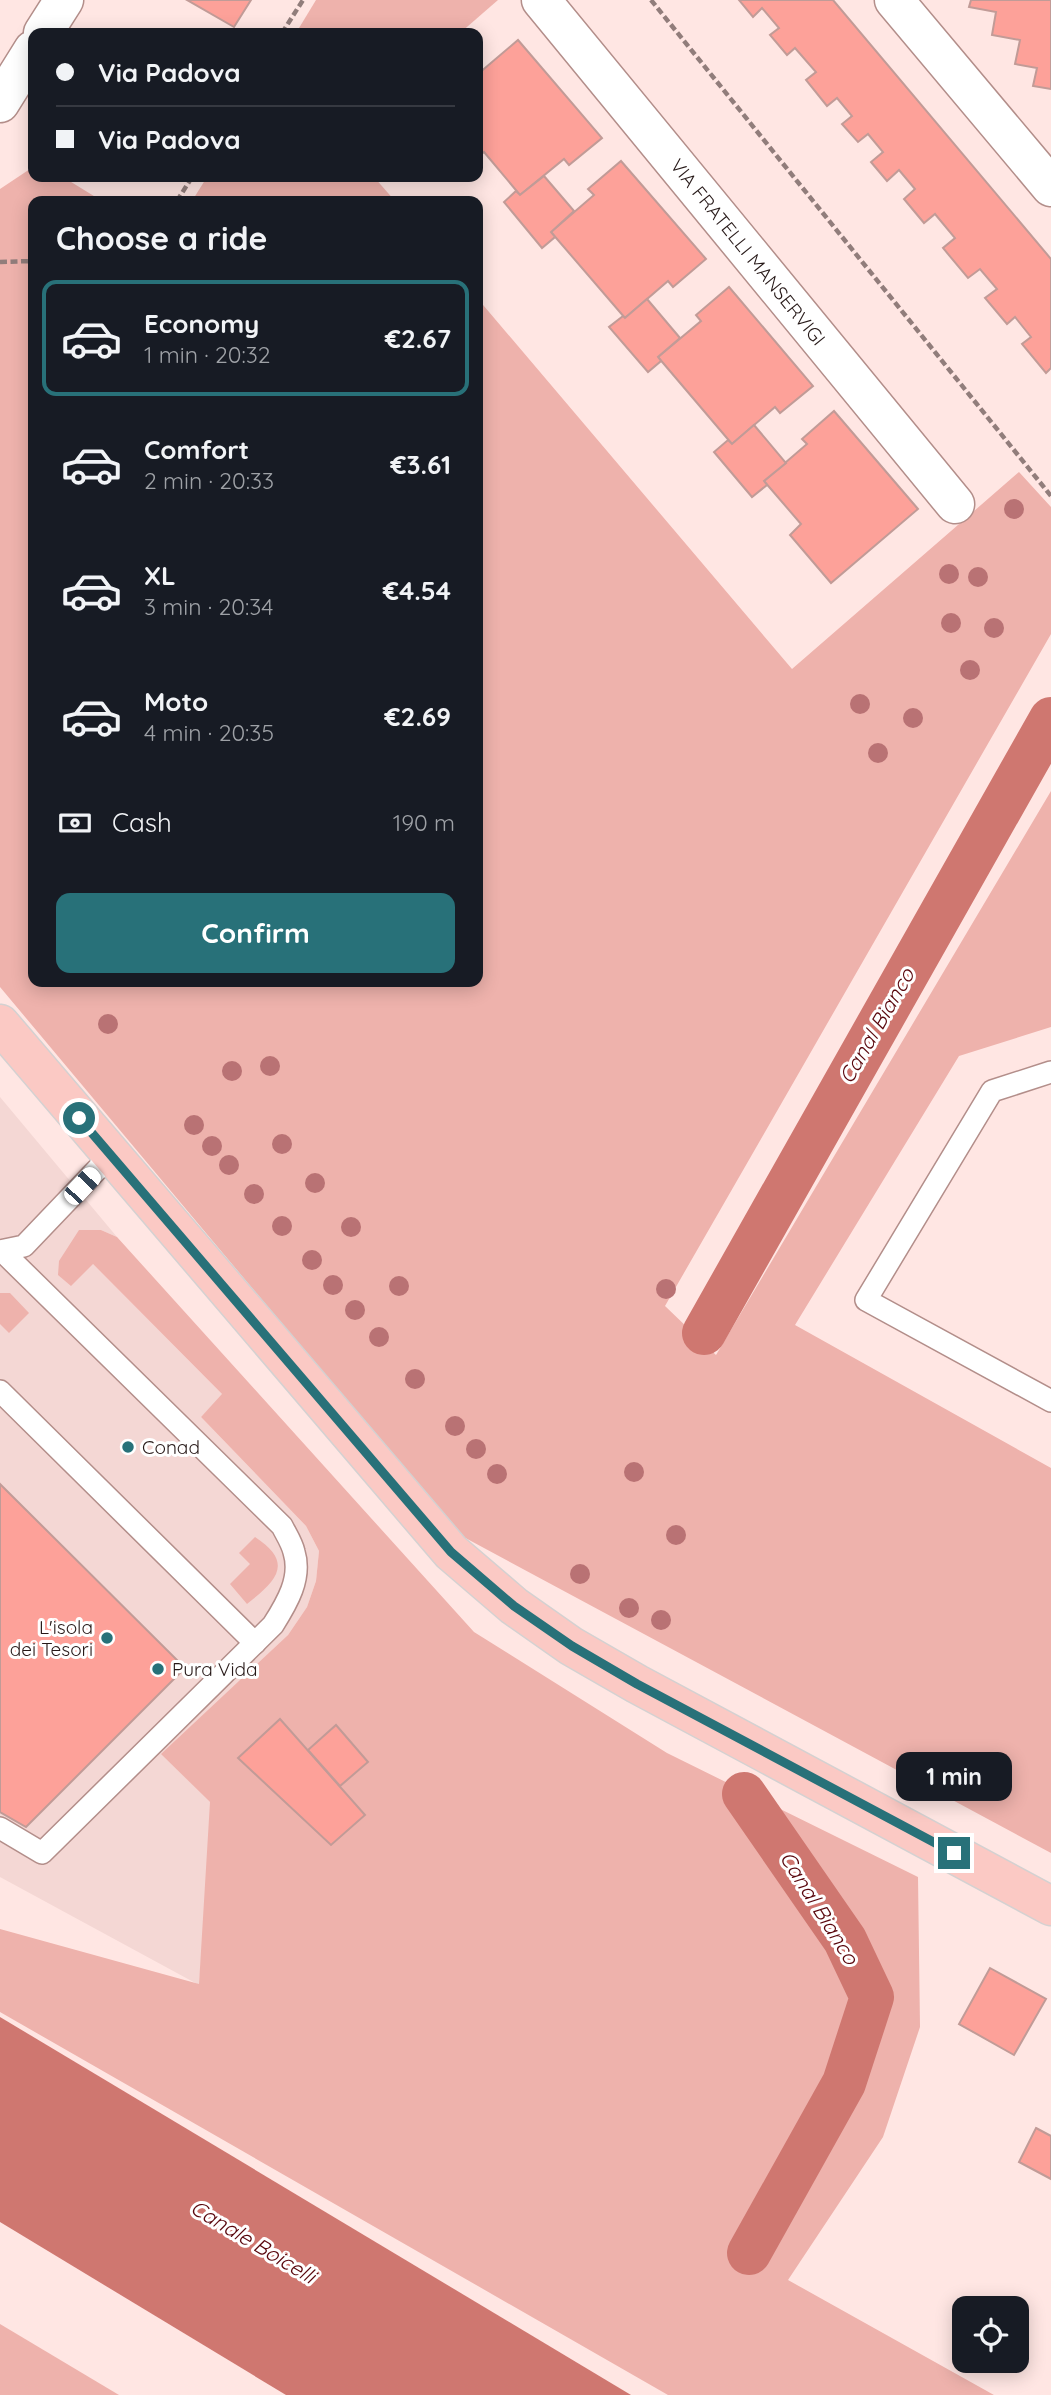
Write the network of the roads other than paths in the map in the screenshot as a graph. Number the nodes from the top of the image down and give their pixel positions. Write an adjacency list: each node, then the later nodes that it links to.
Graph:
1 (64, 0): 4 (street)
2 (541, 0): 8 (street, VIA FRATELLI MANSERVIGI)
3 (894, 0): 7 (street)
4 (46, 28)
5 (28, 58): 6 (street)
6 (0, 103)
7 (1051, 187)
8 (956, 504)
9 (0, 1024): 11 (main road)
10 (1051, 1072): 14 (lane)
11 (110, 1156): 12 (lane); 17 (main road)
12 (1, 1251): 15 (lane)
13 (0, 1391): 15 (lane)
14 (1051, 1401)
15 (255, 1643): 16 (lane)
16 (0, 1828)
17 (1051, 1906)

